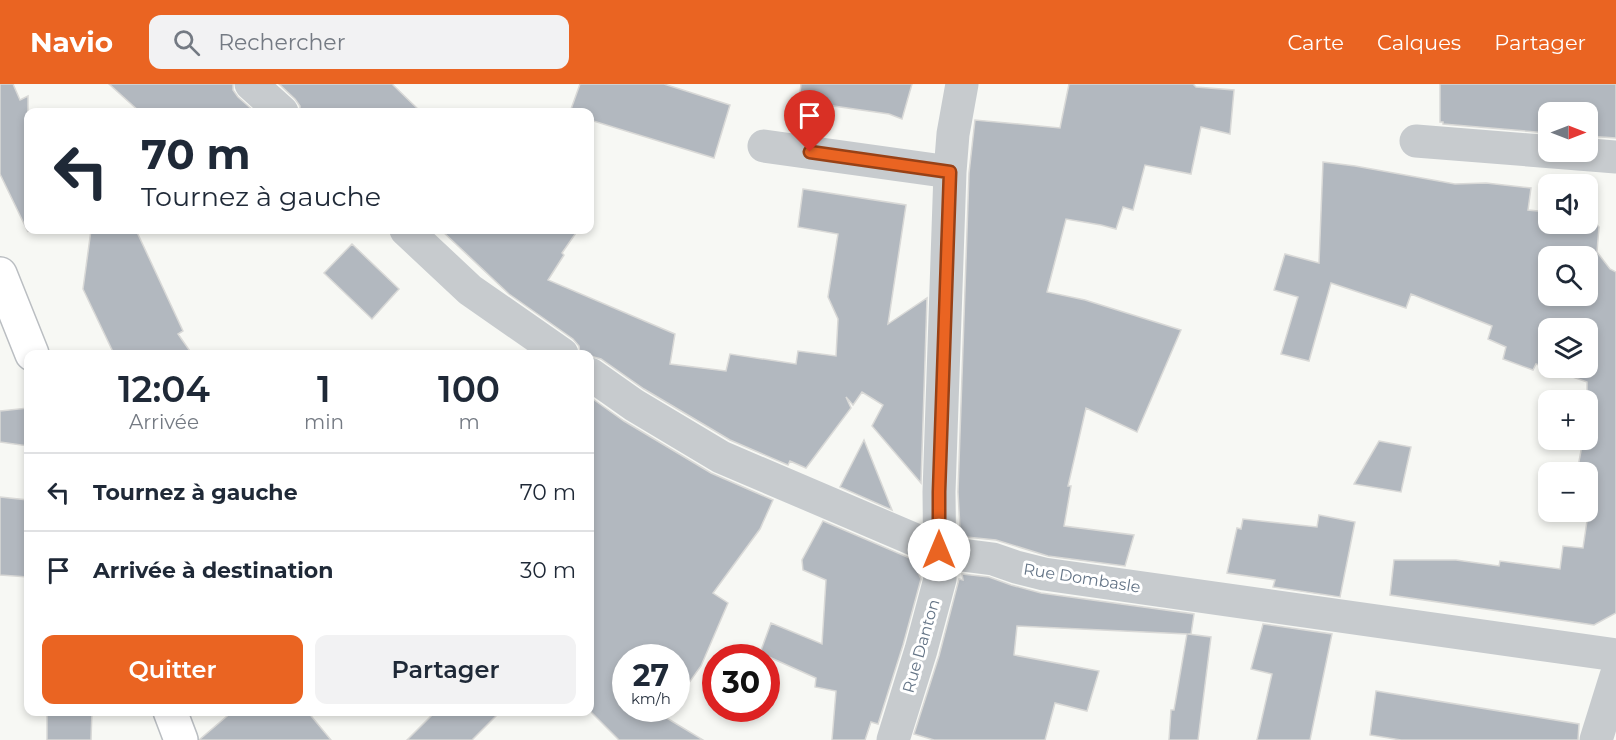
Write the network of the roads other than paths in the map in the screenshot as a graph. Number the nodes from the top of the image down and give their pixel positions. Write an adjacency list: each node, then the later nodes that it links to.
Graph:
1 (251, 84): 3 (street)
2 (962, 84): 7 (street, Rue Danton)
3 (278, 108)
4 (1416, 141): 6 (street)
5 (764, 146): 7 (street)
6 (1616, 157)
7 (950, 172): 13 (street, Rue Danton)
8 (410, 234): 11 (street)
9 (0, 274): 10 (main road)
10 (30, 350)
11 (556, 350)
12 (594, 377): 13 (street, Rue Dombasle)
13 (939, 550): 14 (street, Rue Dombasle); 18 (street, Rue Danton)
14 (1616, 655)
15 (1616, 676): 19 (street)
16 (172, 716): 17 (main road)
17 (181, 740)
18 (893, 740)
19 (1596, 740)

